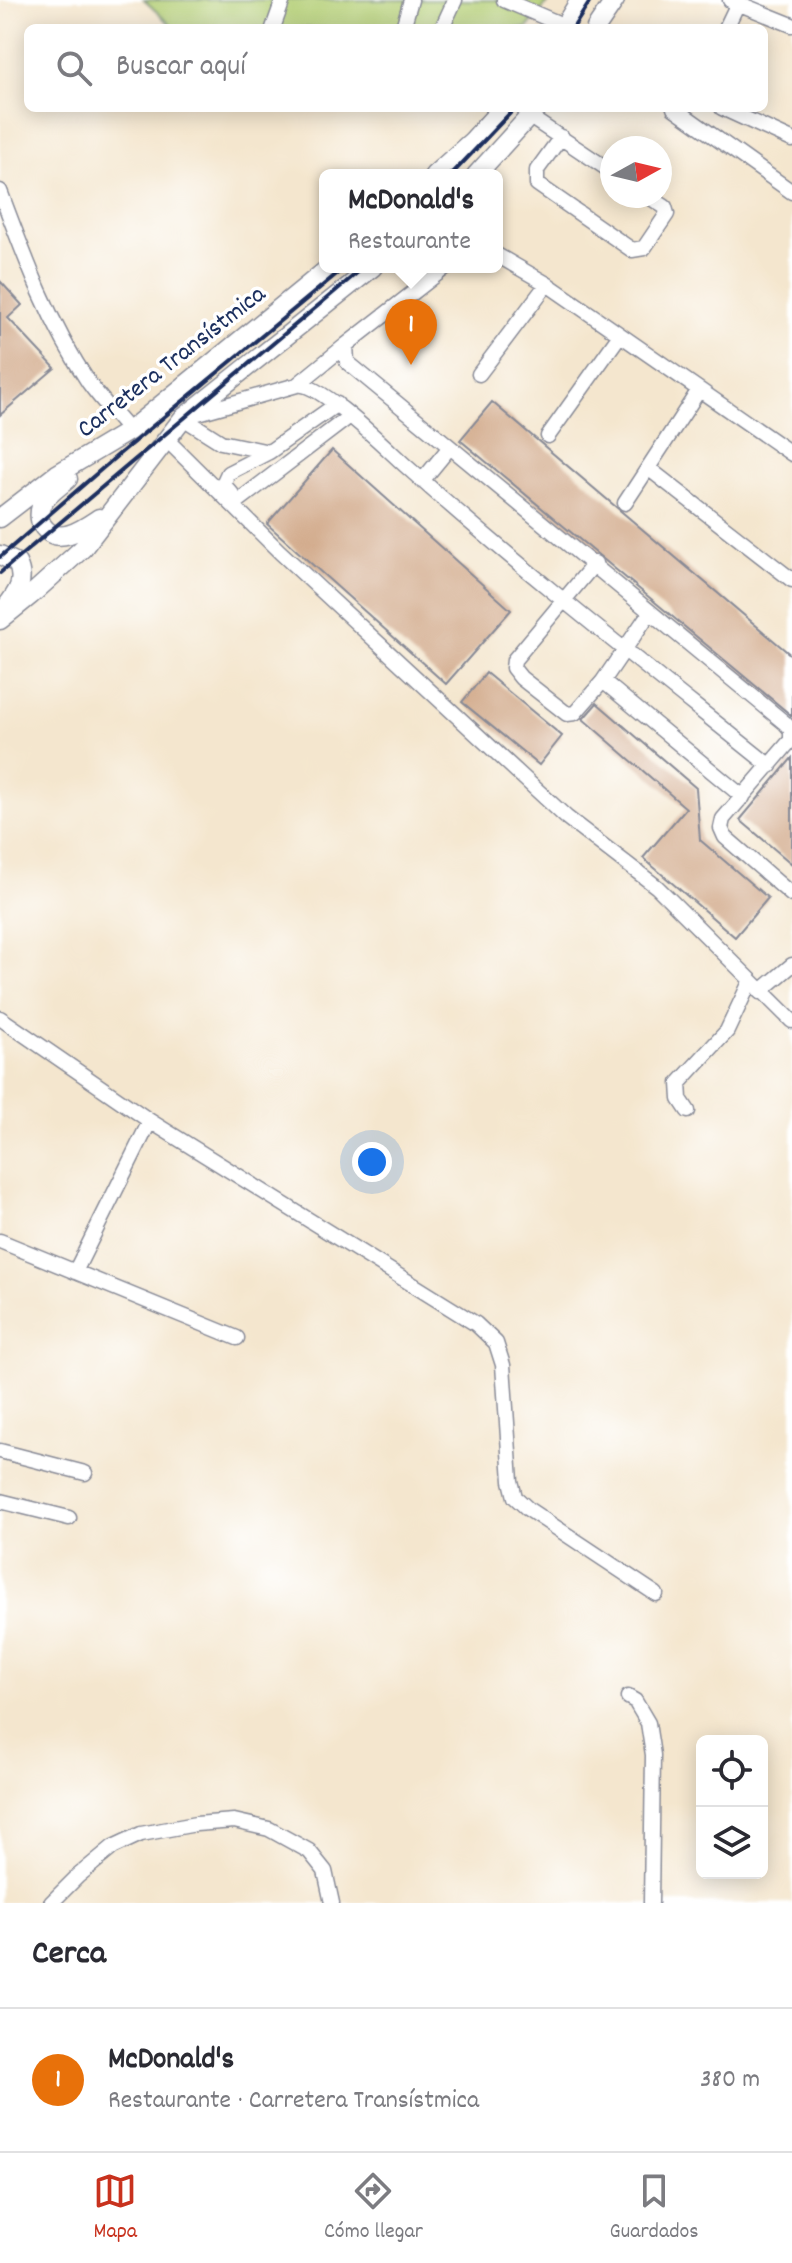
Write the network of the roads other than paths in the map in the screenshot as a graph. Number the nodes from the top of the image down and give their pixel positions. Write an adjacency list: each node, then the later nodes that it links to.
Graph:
1 (283, 0): 8 (street)
2 (411, 0): 9 (street)
3 (455, 0): 10 (street)
4 (504, 0): 11 (street)
5 (580, 0): 12 (main road)
6 (615, 0): 13 (main road)
7 (734, 2): 14 (street); 15 (street)
8 (274, 24)
9 (404, 24)
10 (444, 24)
11 (557, 24)
12 (566, 24)
13 (599, 24)
14 (727, 24)
15 (792, 25)
16 (498, 112): 23 (main road)
17 (534, 112): 20 (street); 24 (main road)
18 (680, 112): 26 (street)
19 (731, 112): 21 (street)
20 (561, 137): 22 (street); 27 (street)
21 (792, 140)
22 (600, 164)
23 (441, 169)
24 (482, 169)
25 (0, 191): 41 (street)
26 (792, 192)
27 (665, 208)
28 (503, 258): 32 (street)
29 (323, 273): 41 (main road, Carretera Transístmica)
30 (365, 273): 40 (main road, Carretera Transístmica)
31 (438, 273): 34 (street)
32 (547, 284): 33 (street); 35 (street)
33 (620, 335): 37 (street); 42 (street)
34 (346, 345): 36 (street); 44 (street)
35 (479, 374)
36 (297, 385): 38 (street); 40 (street)
37 (699, 390): 47 (street); 48 (street)
38 (337, 404): 39 (street); 46 (street)
39 (350, 416): 49 (street); 50 (street)
40 (183, 418): 43 (main road, Carretera Transístmica); 46 (street)
41 (129, 431): 45 (main road, Carretera Transístmica)
42 (548, 436)
43 (166, 439): 52 (street); 53 (main road, Carretera Transístmica)
44 (450, 447): 49 (street); 56 (street)
45 (103, 448): 53 (main road); 54 (main road, Carretera Transístmica)
46 (269, 452): 50 (street)
47 (792, 454)
48 (648, 468): 51 (street); 57 (street)
49 (422, 481): 58 (street)
50 (247, 496): 52 (street)
51 (625, 503)
52 (233, 505): 67 (street)
53 (115, 507): 60 (main road, Carretera Transístmica)
54 (0, 518)
55 (0, 555): 60 (main road)
56 (595, 563): 58 (street); 59 (street)
57 (792, 580)
58 (564, 600): 61 (street); 62 (street)
59 (650, 612): 61 (street); 63 (street)
60 (0, 618)
61 (624, 649): 62 (street); 63 (street)
62 (603, 681): 64 (street)
63 (770, 766): 64 (street)
64 (743, 797): 65 (street)
65 (792, 895)
66 (792, 965): 67 (street)
67 (755, 987): 69 (street); 70 (street)
68 (0, 1018): 71 (street)
69 (792, 1021)
70 (688, 1111)
71 (150, 1121): 73 (street); 79 (street)
72 (0, 1241): 73 (street)
73 (75, 1272): 74 (street)
74 (237, 1338)
75 (0, 1451): 76 (street)
76 (85, 1473)
77 (0, 1501): 78 (street)
78 (69, 1518)
79 (656, 1594)
80 (628, 1697): 83 (street)
81 (51, 1903): 82 (street)
82 (332, 1903)
83 (651, 1903)

